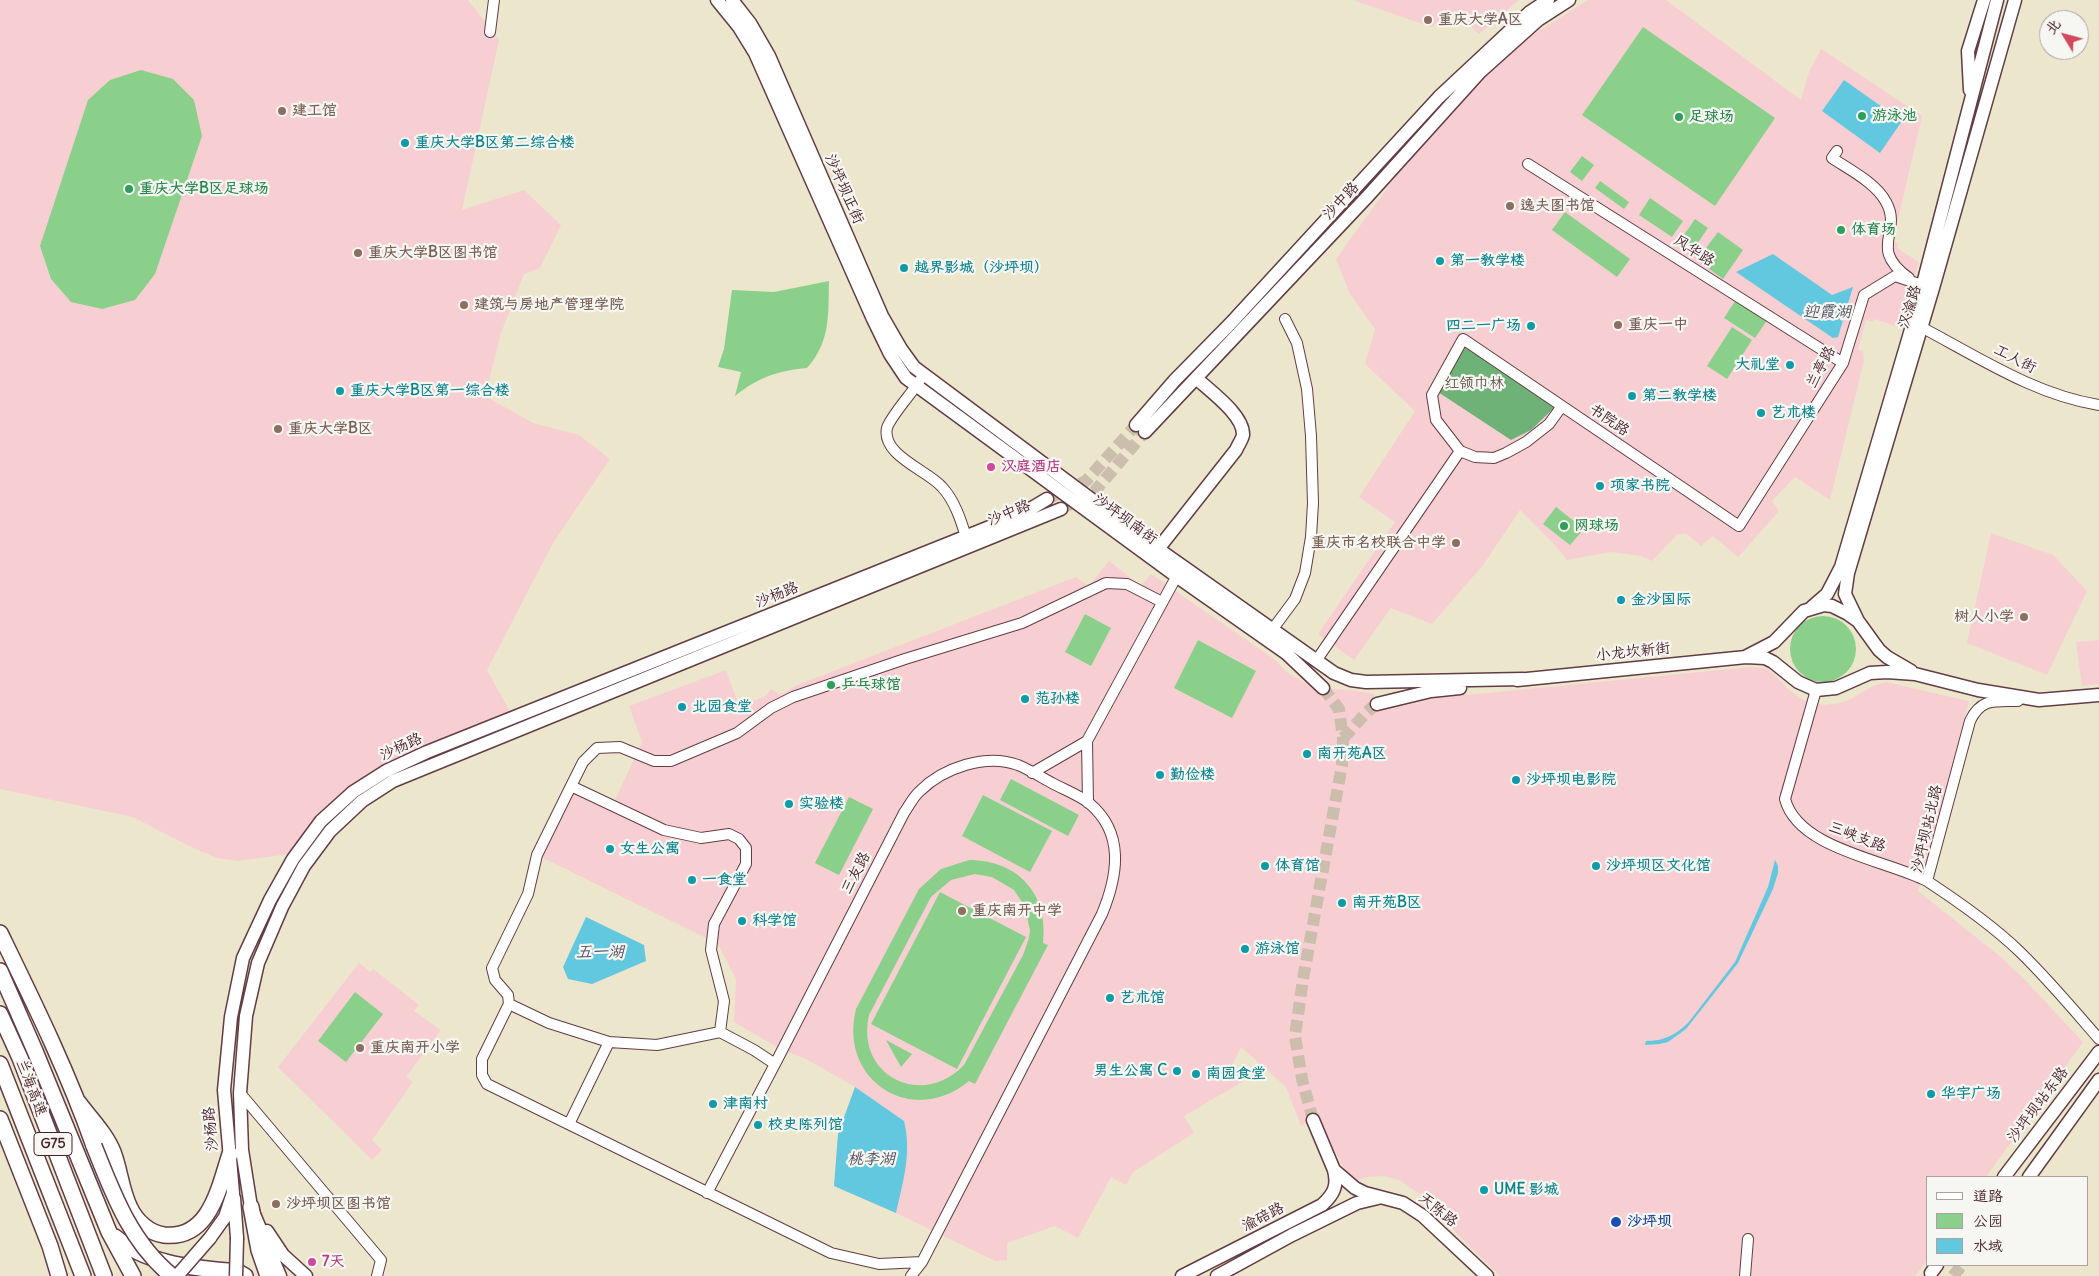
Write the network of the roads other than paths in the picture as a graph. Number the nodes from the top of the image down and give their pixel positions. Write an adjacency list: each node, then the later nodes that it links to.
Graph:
1 (494, 0): 9 (street)
2 (717, 0): 17 (main road, 沙坪坝正街)
3 (732, 0): 19 (main road, 沙坪坝正街)
4 (1548, 0): 18 (main road, 沙中路)
5 (1569, 0): 18 (main road, 沙中路)
6 (1984, 0): 10 (main road)
7 (1998, 0): 10 (main road, 汉渝路)
8 (2015, 0): 15 (main road, 汉渝路)
9 (490, 32)
10 (1970, 104): 13 (main road, 汉渝路)
11 (1837, 151): 13 (street)
12 (1528, 164): 16 (street, 风华路)
13 (1918, 284): 16 (street, 兰亭路); 31 (main road, 汉渝路)
14 (1285, 319): 33 (street)
15 (1921, 327): 21 (street, 工人街); 32 (main road, 汉渝路)
16 (1843, 363): 26 (street, 兰亭路)
17 (906, 378): 19 (main road, 沙坪坝南街)
18 (1196, 378): 28 (main road)
19 (920, 380): 20 (main road, 沙坪坝正街); 27 (street); 29 (main road, 沙坪坝南街)
20 (936, 384): 28 (main road, 沙坪坝南街)
21 (2099, 405)
22 (1562, 406): 23 (street); 23 (street, 书院路); 26 (street, 书院路)
23 (1460, 451): 35 (street)
24 (1047, 499): 27 (main road, 沙中路)
25 (1061, 509): 27 (main road, 沙中路)
26 (1739, 526)
27 (968, 541): 60 (main road, 沙杨路); 65 (main road, 沙杨路)
28 (1158, 549): 29 (main road, 沙坪坝南街)
29 (1179, 571): 30 (street); 33 (main road, 沙坪坝南街); 39 (main road, 沙坪坝南街)
30 (1162, 602): 44 (street); 46 (street)
31 (1812, 607): 32 (main road); 34 (main road, 小龙坎新街)
32 (1858, 621): 36 (main road)
33 (1272, 630): 35 (main road, 沙坪坝南街)
34 (1746, 657): 37 (main road, 小龙坎新街); 40 (main road, 小龙坎新街)
35 (1316, 661): 38 (main road, 沙坪坝南街)
36 (1915, 674): 40 (main road); 42 (main road)
37 (1524, 679): 38 (main road, 小龙坎新街); 43 (main road, 小龙坎新街)
38 (1351, 680)
39 (1323, 688)
40 (1816, 690): 48 (street, 三峡支路)
41 (2099, 695): 42 (main road)
42 (2039, 700): 48 (street, 沙坪坝站北路)
43 (1377, 704)
44 (1087, 741): 45 (street); 47 (street)
45 (1032, 773): 47 (street, 三友路); 58 (street, 三友路)
46 (571, 786): 51 (street); 53 (street)
47 (1088, 802): 76 (street)
48 (1927, 881): 54 (street, 沙坪坝站北路)
49 (0, 932): 61 (highway)
50 (0, 971): 73 (highway)
51 (509, 1004): 55 (street); 64 (street)
52 (0, 1014): 79 (highway, 兰海高速 / G75)
53 (720, 1032): 55 (street); 58 (street)
54 (2099, 1039)
55 (609, 1042): 64 (street)
56 (2099, 1052): 67 (main road, 沙坪坝站东路)
57 (0, 1064): 78 (highway, 兰海高速 / G75)
58 (774, 1064): 70 (street, 三友路)
59 (2099, 1080): 68 (main road)
60 (240, 1093): 72 (main road, 沙杨路); 88 (street)
61 (78, 1102): 65 (highway); 81 (highway, bridge)
62 (0, 1119): 77 (highway)
63 (1313, 1120): 66 (main road)
64 (568, 1124): 70 (street)
65 (230, 1154): 69 (main road, 沙杨路)
66 (1334, 1170): 71 (main road, 天陈路); 90 (main road, 渝碚路)
67 (2005, 1176)
68 (2030, 1176)
69 (233, 1193): 82 (main road, 沙杨路, bridge); 83 (main road, bridge)
70 (707, 1193): 76 (street)
71 (1387, 1198): 74 (main road, 天陈路); 91 (main road, 渝碚路)
72 (251, 1207): 85 (highway); 86 (main road, 沙杨路); 87 (main road)
73 (109, 1232): 80 (highway); 84 (highway)
74 (1446, 1236): 92 (main road); 93 (main road); 94 (main road, 天陈路)
75 (1748, 1239): 95 (street)
76 (922, 1262): 89 (street)
77 (61, 1276)
78 (83, 1276)
79 (104, 1276)
80 (133, 1276)
81 (172, 1276)
82 (177, 1276)
83 (236, 1276)
84 (245, 1276)
85 (268, 1276)
86 (280, 1276)
87 (306, 1276)
88 (377, 1276)
89 (911, 1276)
90 (1182, 1276)
91 (1217, 1276)
92 (1475, 1276)
93 (1480, 1276)
94 (1487, 1276)
95 (1745, 1276)

